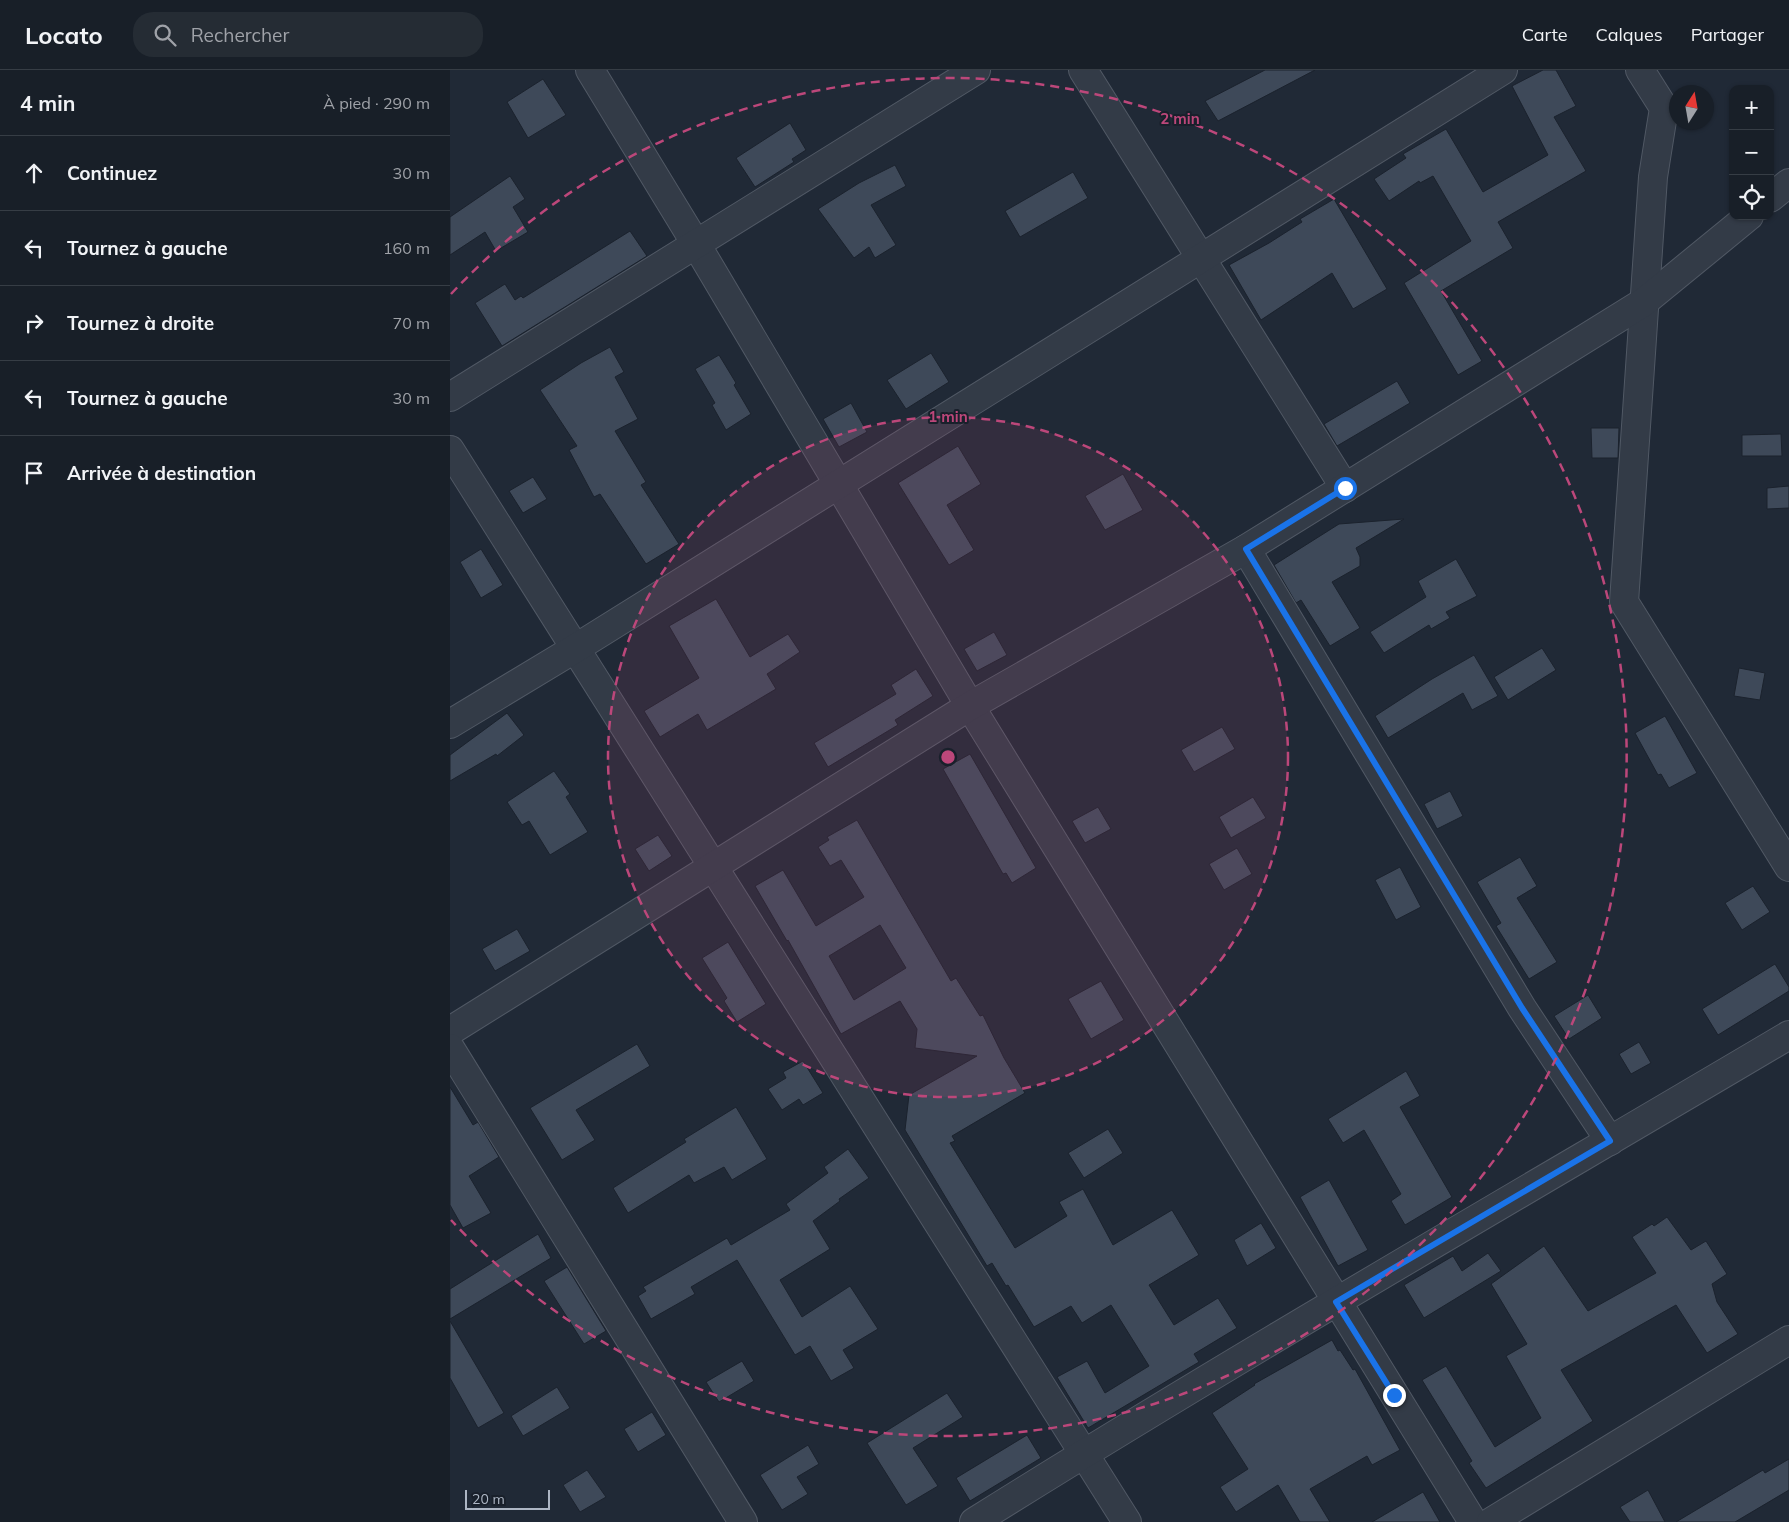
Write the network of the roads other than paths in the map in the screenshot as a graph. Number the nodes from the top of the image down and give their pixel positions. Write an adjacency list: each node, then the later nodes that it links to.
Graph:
1 (590, 70): 9 (street)
2 (976, 70): 9 (street)
3 (1083, 70): 10 (street)
4 (1503, 70): 10 (street)
5 (1640, 70): 11 (street)
6 (1789, 183): 7 (street)
7 (1774, 195)
8 (1743, 220): 11 (street)
9 (696, 244): 12 (street); 14 (street)
10 (1202, 259): 14 (street); 15 (street)
11 (1644, 302): 15 (street); 21 (street)
12 (450, 397)
13 (450, 450): 17 (street)
14 (839, 485): 17 (street); 18 (street)
15 (1345, 488): 16 (street)
16 (1246, 549): 18 (street); 25 (street)
17 (576, 648): 19 (street); 20 (street)
18 (970, 706): 20 (street); 26 (street)
19 (450, 724)
20 (714, 866): 22 (street); 28 (street)
21 (1789, 867)
22 (450, 1030)
23 (1789, 1035): 25 (street)
24 (450, 1048): 29 (street)
25 (1610, 1141): 26 (street)
26 (1336, 1302): 28 (street); 32 (street)
27 (1789, 1340): 33 (street)
28 (1084, 1453): 30 (street); 31 (street)
29 (743, 1522)
30 (974, 1522)
31 (1127, 1522)
32 (1473, 1522)
33 (1490, 1522)

